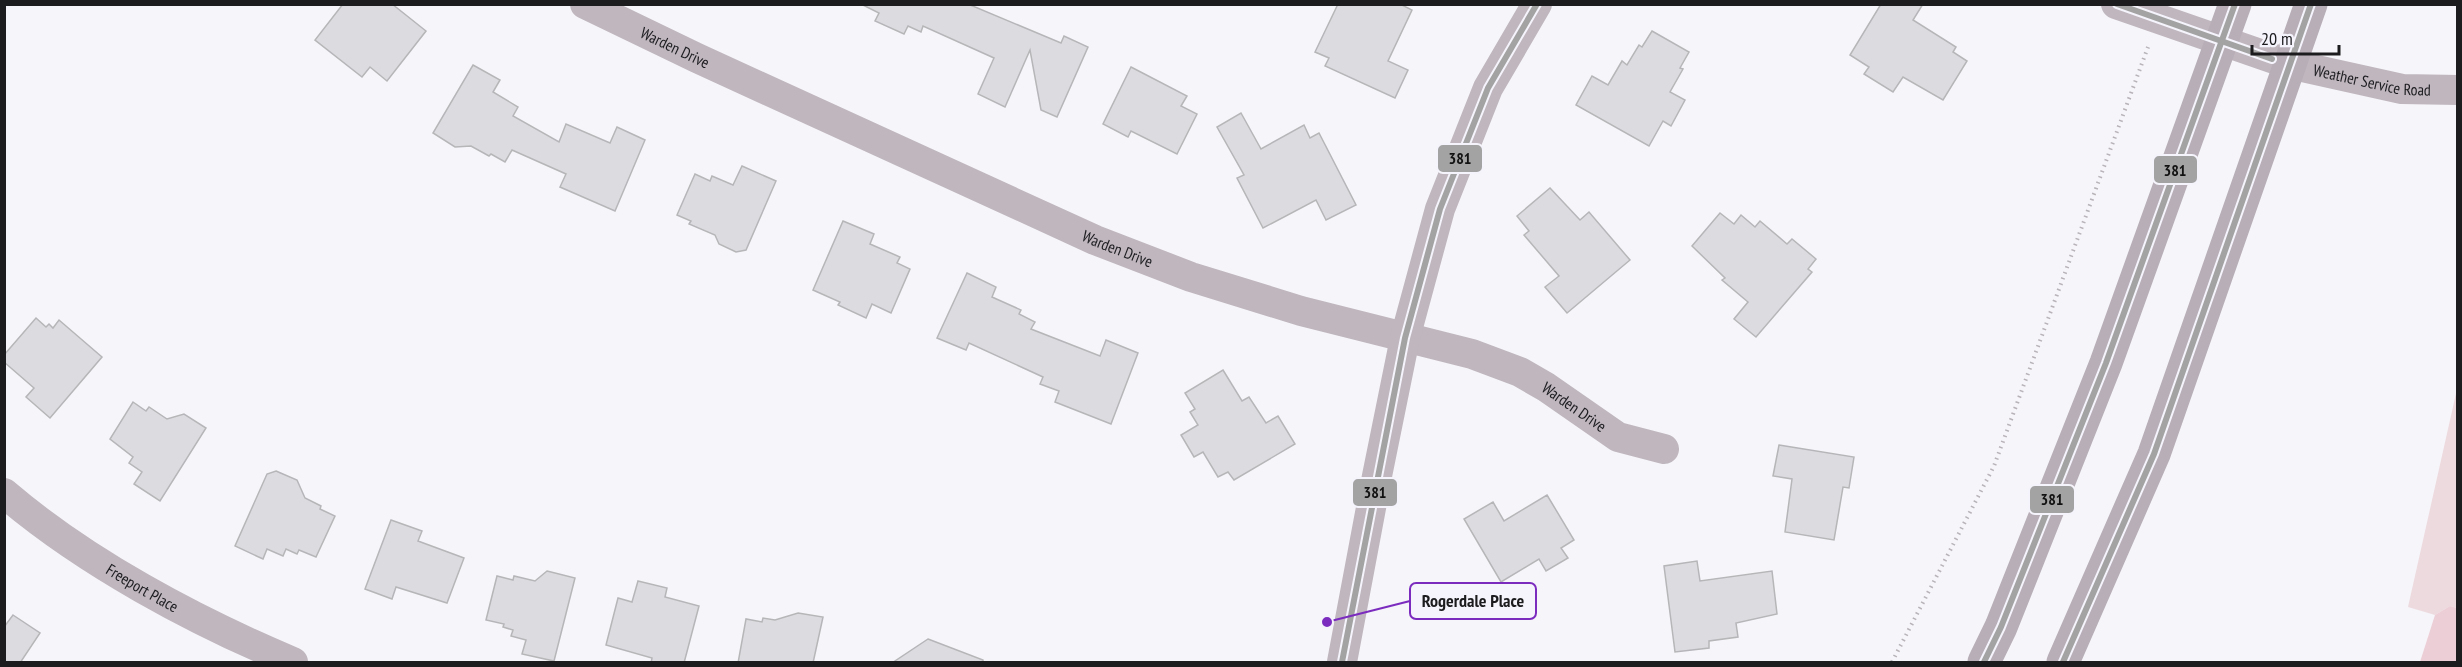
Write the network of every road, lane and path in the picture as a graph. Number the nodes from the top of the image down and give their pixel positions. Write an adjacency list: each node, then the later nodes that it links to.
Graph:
1 (585, 4): 10 (street, Warden Drive)
2 (1537, 4): 10 (street)
3 (2116, 4): 6 (street, Weather Service Road)
4 (2235, 4): 7 (main road)
5 (2311, 4): 8 (main road)
6 (2157, 20): 7 (street, Weather Service Road); 15 (path)
7 (2222, 43): 8 (street, Weather Service Road); 16 (main road)
8 (2289, 64): 9 (street, Weather Service Road); 17 (main road)
9 (2457, 90)
10 (1405, 338): 11 (street, Warden Drive); 14 (street)
11 (1664, 449)
12 (4, 494): 13 (street, Freeport Place)
13 (293, 663)
14 (1342, 663)
15 (1892, 663)
16 (1984, 663)
17 (2063, 663)

